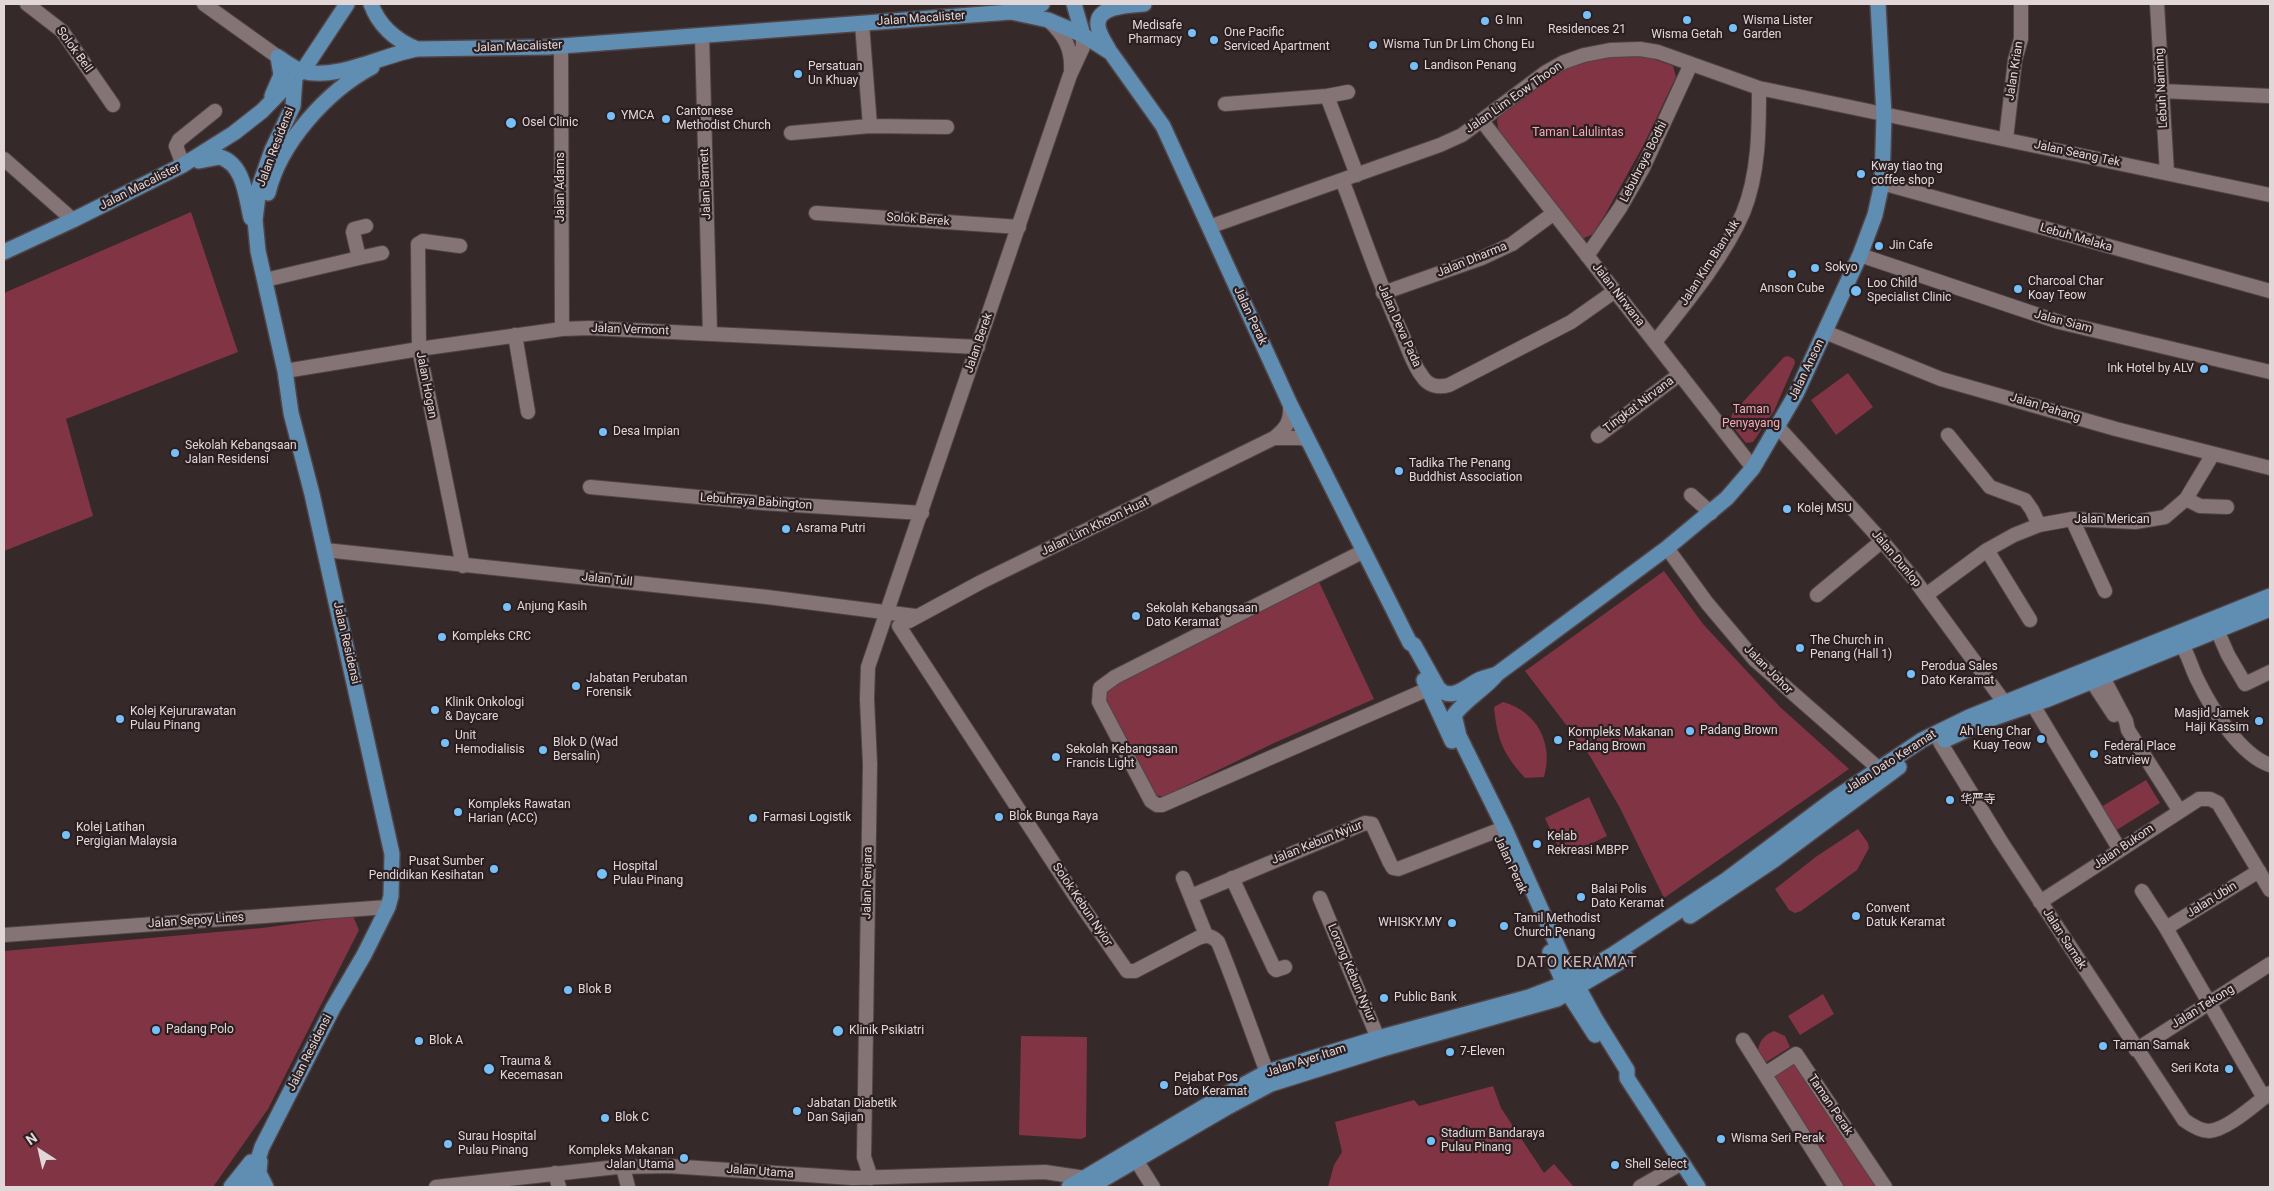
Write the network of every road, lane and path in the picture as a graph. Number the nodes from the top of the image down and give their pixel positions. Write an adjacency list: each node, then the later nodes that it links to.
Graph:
1 (27, 4): 31 (street, Solok Bell)
2 (204, 4): 21 (street)
3 (347, 4): 16 (main road)
4 (371, 4): 18 (main road)
5 (1042, 4): 11 (main road)
6 (1074, 4): 14 (main road)
7 (1131, 4): 20 (main road)
8 (1878, 4): 34 (main road, Jalan Anson)
9 (2021, 4): 39 (street, Jalan Krian)
10 (2157, 4): 26 (street, Lebuh Nanning)
11 (1011, 12): 12 (main road, Jalan Macalister); 13 (main road, Jalan Macalister)
12 (1048, 20): 14 (main road, Jalan Macalister); 23 (street, Jalan Berek)
13 (862, 24): 15 (main road, Jalan Macalister); 36 (street)
14 (1083, 35): 20 (main road, Jalan Perak); 23 (street, Jalan Berek)
15 (702, 36): 17 (main road, Jalan Macalister); 66 (street, Jalan Barnett)
16 (324, 41): 21 (main road); 24 (main road)
17 (561, 46): 18 (main road, Jalan Macalister); 64 (street, Jalan Adams)
18 (417, 49): 19 (main road, Jalan Macalister)
19 (398, 52): 24 (main road, Jalan Macalister); 54 (main road)
20 (1111, 53): 52 (main road, Jalan Perak)
21 (278, 57): 24 (main road); 32 (main road)
22 (1691, 64): 25 (street, Jalan Lim Eow Thoon); 35 (street, Jalan Lim Eow Thoon); 58 (street, Lebuhraya Bodhi)
23 (1070, 74): 51 (street, Jalan Berek)
24 (298, 75): 32 (main road, Jalan Macalister); 54 (main road, Jalan Residensi)
25 (1759, 88): 34 (street, Jalan Lim Eow Thoon); 68 (street, Jalan Kim Bian Aik)
26 (2162, 91): 29 (street); 42 (street, Lebuh Nanning)
27 (1348, 92): 28 (street)
28 (1327, 96): 30 (street); 43 (street)
29 (2270, 96)
30 (1225, 104)
31 (113, 105)
32 (265, 108): 41 (main road, Jalan Macalister)
33 (216, 111): 41 (street)
34 (1884, 115): 39 (street, Jalan Seang Tek); 45 (main road, Jalan Anson)
35 (1482, 121): 43 (street, Jalan Lim Eow Thoon); 48 (street, Jalan Nirwana)
36 (870, 126): 37 (street); 38 (street)
37 (947, 127)
38 (791, 133)
39 (2006, 139): 42 (street, Jalan Seang Tek)
40 (4, 159): 49 (street)
41 (183, 165): 49 (main road, Jalan Macalister); 54 (main road)
42 (2168, 173): 46 (street, Jalan Seang Tek)
43 (1357, 175): 44 (street, Jalan Lim Eow Thoon)
44 (1342, 180): 52 (street, Jalan Lim Eow Thoon); 63 (street, Jalan Deva Pada)
45 (1882, 184): 57 (main road, Jalan Anson); 62 (street, Lebuh Melaka)
46 (2270, 195)
47 (816, 213): 51 (street, Solok Berek)
48 (1554, 213): 58 (street, Jalan Nirwana); 63 (street, Jalan Dharma)
49 (73, 220): 55 (main road, Jalan Macalister)
50 (366, 226): 59 (street)
51 (1019, 227): 69 (street, Jalan Berek)
52 (1209, 227): 74 (main road, Jalan Perak)
53 (460, 246): 70 (street, Jalan Hogan)
54 (258, 251): 60 (main road, Jalan Residensi)
55 (4, 252)
56 (382, 253): 59 (street)
57 (1860, 255): 65 (main road, Jalan Anson); 72 (street, Jalan Siam)
58 (1588, 256): 61 (street, Jalan Nirwana)
59 (359, 258): 60 (street)
60 (265, 280): 71 (main road, Jalan Residensi)
61 (1615, 291): 63 (street, Jalan Deva Pada); 68 (street, Jalan Nirwana)
62 (2270, 291)
63 (1383, 293)
64 (562, 329): 66 (street, Jalan Vermont); 67 (street, Jalan Vermont)
65 (1825, 332): 76 (main road, Jalan Anson); 81 (street, Jalan Pahang)
66 (710, 333): 69 (street, Jalan Vermont)
67 (515, 335): 70 (street, Jalan Vermont); 75 (street)
68 (1655, 342): 73 (street, Jalan Nirwana)
69 (978, 347): 89 (street, Jalan Berek)
70 (419, 349): 71 (street, Jalan Vermont); 97 (street, Jalan Hogan)
71 (285, 371): 94 (main road, Jalan Residensi)
72 (2270, 372)
73 (1680, 374): 77 (street, Tingkat Nirvana); 82 (street, Jalan Nirwana)
74 (1290, 404): 78 (street, Jalan Lim Khoon Huat); 80 (main road, Jalan Perak)
75 (528, 412)
76 (1777, 426): 82 (main road, Jalan Anson); 92 (street, Jalan Dunlop)
77 (1598, 436)
78 (1274, 438): 80 (street, Jalan Lim Khoon Huat); 104 (street, Jalan Lim Khoon Huat)
79 (1951, 438): 91 (street)
80 (1308, 440): 96 (main road, Jalan Perak)
81 (2213, 454): 83 (street, Jalan Pahang); 86 (street, Jalan Merican)
82 (1753, 468): 88 (main road, Jalan Anson)
83 (2270, 468)
84 (590, 487): 89 (street, Lebuhraya Babington)
85 (1691, 495): 88 (street)
86 (2186, 499): 87 (street); 90 (street, Jalan Merican)
87 (2227, 507)
88 (1711, 512): 93 (main road, Jalan Anson)
89 (922, 513): 103 (street, Jalan Berek)
90 (2072, 519): 91 (street, Jalan Merican); 98 (street)
91 (2039, 525): 95 (street, Jalan Merican)
92 (1882, 541): 99 (street); 100 (street, Jalan Dunlop)
93 (1667, 548): 113 (main road, Jalan Anson); 120 (street, Jalan Johor)
94 (324, 550): 97 (street, Jalan Tull); 132 (main road, Jalan Residensi)
95 (1987, 550): 100 (street, Jalan Merican); 105 (street)
96 (1364, 551): 110 (main road, Jalan Perak); 115 (street)
97 (463, 566): 103 (street, Jalan Tull)
98 (2105, 591)
99 (1817, 595)
100 (1926, 595): 116 (street, Jalan Dunlop)
101 (2270, 596): 109 (main road, Jalan Dato Keramat)
102 (2270, 609): 108 (main road, Jalan Dato Keramat)
103 (888, 612): 104 (street); 107 (street, Jalan Penjara)
104 (915, 616): 106 (street, Jalan Lim Khoon Huat)
105 (2030, 620)
106 (899, 626): 107 (street, Jalan Lim Khoon Huat); 135 (street, Solok Kebun Nyior)
107 (882, 627): 148 (street, Jalan Penjara)
108 (2217, 630): 111 (main road, Jalan Dato Keramat); 112 (street)
109 (2165, 638): 111 (street); 114 (main road, Jalan Dato Keramat)
110 (1410, 643): 113 (main road, Jalan Perak); 115 (main road, Jalan Perak)
111 (2182, 644): 114 (main road, Jalan Dato Keramat); 119 (street)
112 (2270, 672)
113 (1497, 674): 122 (main road, Jalan Perak)
114 (2097, 674): 116 (main road, Jalan Dato Keramat); 117 (main road, Jalan Dato Keramat); 121 (street)
115 (1428, 689): 122 (main road, Jalan Perak)
116 (2004, 702): 120 (main road, Jalan Dato Keramat)
117 (2033, 705): 118 (main road, Jalan Dato Keramat); 123 (street)
118 (1940, 742): 120 (main road, Jalan Dato Keramat); 131 (street, Jalan Samak)
119 (2270, 765)
120 (1883, 772): 138 (main road, Jalan Dato Keramat)
121 (2179, 810): 123 (street, Jalan Bukom); 124 (street, Jalan Bukom)
122 (1500, 827): 126 (street, Jalan Kebun Nyiur); 138 (main road, Jalan Perak)
123 (2120, 850): 131 (street, Jalan Bukom)
124 (2259, 871): 127 (street); 133 (street, Jalan Ubin)
125 (1184, 878): 129 (street)
126 (1232, 878): 129 (street, Jalan Kebun Nyiur); 137 (street)
127 (2270, 890)
128 (2142, 891): 133 (street)
129 (1191, 896): 135 (street)
130 (1320, 898): 141 (street, Lorong Kebun Nyiur)
131 (2040, 902): 142 (street, Jalan Samak)
132 (388, 908): 134 (street, Jalan Sepoy Lines); 146 (main road, Jalan Residensi)
133 (2166, 928): 139 (street)
134 (4, 935)
135 (1206, 935): 144 (street)
136 (2270, 964): 139 (street, Jalan Tekong)
137 (1285, 967)
138 (1571, 986): 141 (main road, Jalan Ayer Itam); 149 (main road, Jalan Perak)
139 (2209, 1004): 142 (street, Jalan Tekong); 145 (street)
140 (1744, 1040): 143 (street)
141 (1380, 1043): 144 (main road, Jalan Ayer Itam)
142 (2136, 1050): 145 (street, Jalan Samak)
143 (1765, 1074): 166 (street); 167 (street, Taman Perak)
144 (1269, 1078): 147 (main road, Jalan Ayer Itam)
145 (2267, 1095)
146 (262, 1147): 156 (main road); 157 (main road, Jalan Residensi); 158 (main road)
147 (1133, 1156): 155 (main road, Jalan Ayer Itam); 163 (street)
148 (864, 1157): 152 (street, Jalan Penjara); 153 (street, Jalan Penjara)
149 (1682, 1163): 164 (street); 165 (main road, Jalan Perak)
150 (623, 1167): 151 (street, Jalan Utama); 154 (street, Jalan Utama); 161 (street)
151 (555, 1172): 159 (street, Jalan Utama); 160 (street)
152 (854, 1178): 153 (street, Jalan Utama); 154 (street, Jalan Utama)
153 (871, 1178): 155 (street, Jalan Utama)
154 (825, 1182)
155 (1088, 1182): 162 (main road, Jalan Ayer Itam)
156 (231, 1187)
157 (250, 1187)
158 (266, 1187)
159 (436, 1187)
160 (559, 1187)
161 (628, 1187)
162 (1069, 1187)
163 (1153, 1187)
164 (1640, 1187)
165 (1698, 1187)
166 (1836, 1187)
167 (1885, 1187)

